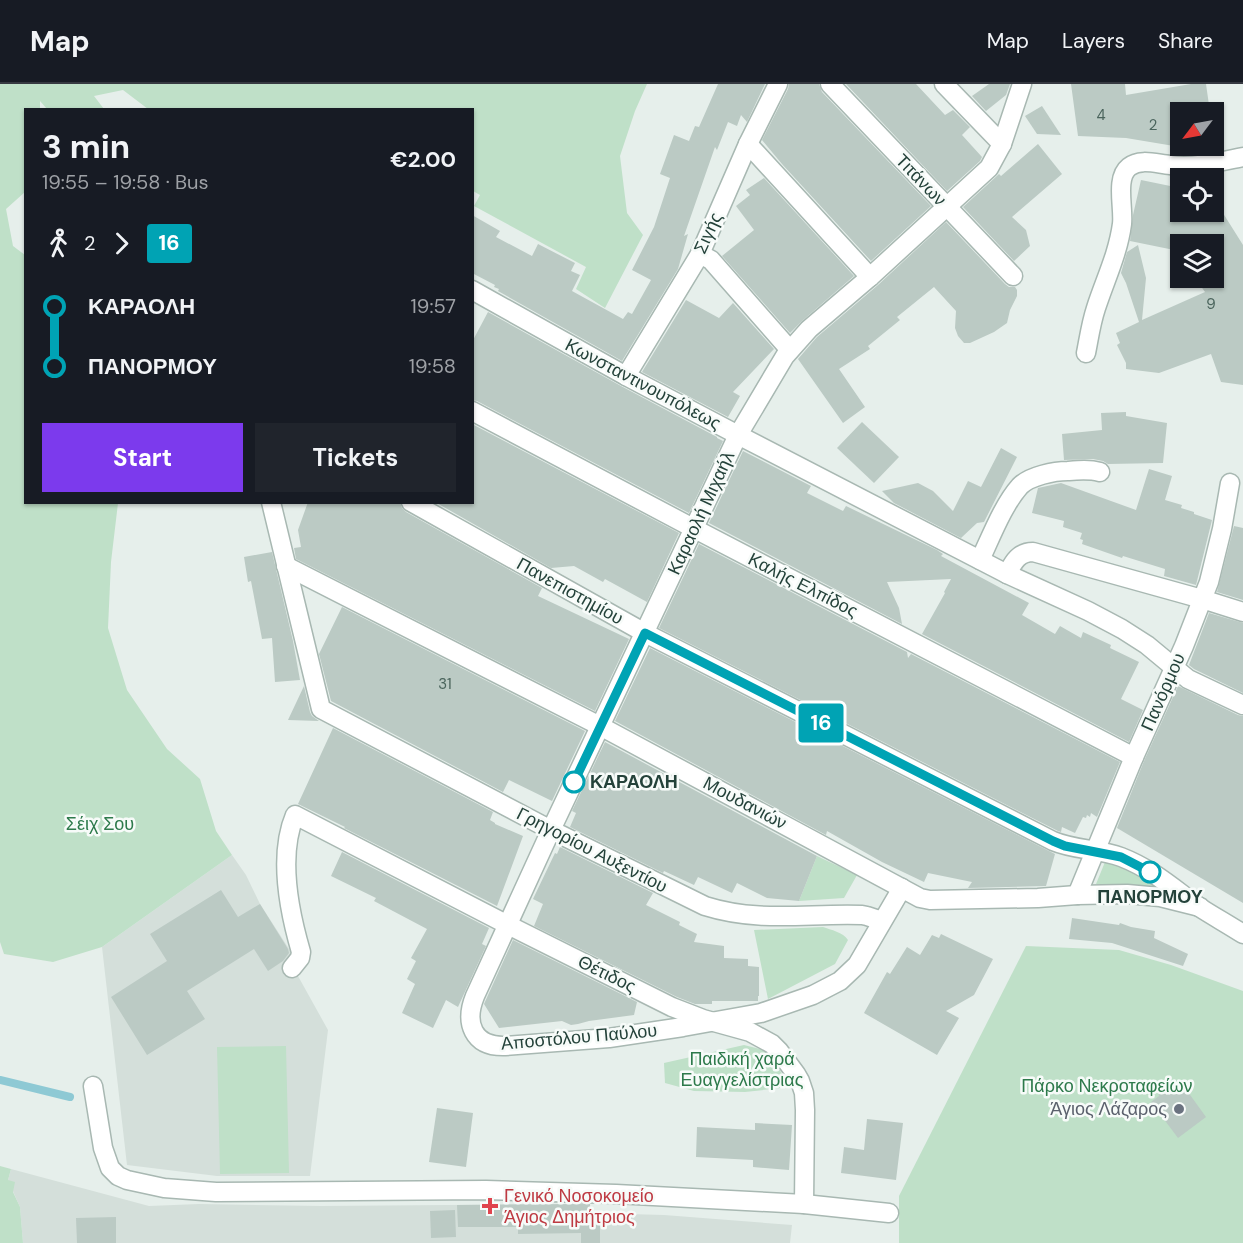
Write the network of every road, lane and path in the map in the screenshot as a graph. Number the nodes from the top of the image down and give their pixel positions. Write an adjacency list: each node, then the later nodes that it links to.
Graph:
1 (778, 84): 5 (street, Σιγής)
2 (830, 84): 8 (street, Τιτάνων)
3 (944, 84): 6 (street)
4 (1022, 84): 6 (street, Καραολή Μιχαήλ)
5 (748, 144): 9 (street, Σιγής); 11 (street)
6 (1002, 144): 8 (street, Καραολή Μιχαήλ)
7 (1243, 158): 14 (street)
8 (947, 207): 10 (street, Τιτάνων); 11 (street, Καραολή Μιχαήλ)
9 (700, 254): 13 (street); 15 (street, Σιγής)
10 (1013, 276)
11 (870, 277): 13 (street, Καραολή Μιχαήλ)
12 (474, 291): 15 (street, Κωνσταντινουπόλεως)
13 (790, 350): 17 (street, Καραολή Μιχαήλ)
14 (1086, 353)
15 (626, 376): 17 (street, Κωνσταντινουπόλεως)
16 (474, 412): 22 (street, Καλής Ελπίδος)
17 (738, 435): 22 (street, Καραολή Μιχαήλ); 23 (street, Κωνσταντινουπόλεως)
18 (1100, 472): 23 (street)
19 (1230, 483): 26 (street, Πανόρμου)
20 (271, 504): 24 (street)
21 (415, 504): 28 (street, Πανεπιστημίου)
22 (693, 528): 28 (street, Καραολή Μιχαήλ); 32 (street, Καλής Ελπίδος)
23 (980, 560): 25 (street, Κωνσταντινουπόλεως)
24 (286, 566): 31 (street, Μουδανιών); 33 (street, Γρηγορίου Αυξεντίου)
25 (1007, 574): 26 (street); 29 (street, Κωνσταντινουπόλεως)
26 (1202, 599): 27 (street); 29 (street, Πανόρμου)
27 (1243, 612)
28 (645, 633): 31 (street, Καραολή Μιχαήλ); 34 (street, Πανεπιστημίου)
29 (1174, 668): 30 (street, Κωνσταντινουπόλεως); 32 (street, Πανόρμου)
30 (1243, 705)
31 (600, 726): 33 (street, Καραολή Μιχαήλ); 35 (street, Μουδανιών)
32 (1134, 757): 34 (street, Πανόρμου)
33 (551, 830): 38 (street, Γρηγορίου Αυξεντίου); 39 (street, Καραολή Μιχαήλ)
34 (1094, 851): 36 (street, Πανόρμου); 37 (street, Πανεπιστημίου)
35 (902, 888): 36 (street, Μουδανιών); 38 (street)
36 (1077, 895): 37 (street, Μουδανιών)
37 (1200, 907): 40 (street, Πανεπιστημίου)
38 (882, 921): 43 (street)
39 (508, 925): 41 (street, Θέτιδος); 42 (street, Καραολή Μιχαήλ); 43 (street, Θέτιδος)
40 (1243, 934)
41 (292, 968)
42 (471, 1008): 43 (street, Αποστόλου Παύλου)
43 (712, 1022): 45 (street, Θέτιδος)
44 (93, 1086): 45 (street)
45 (804, 1204): 46 (street)
46 (889, 1213)

